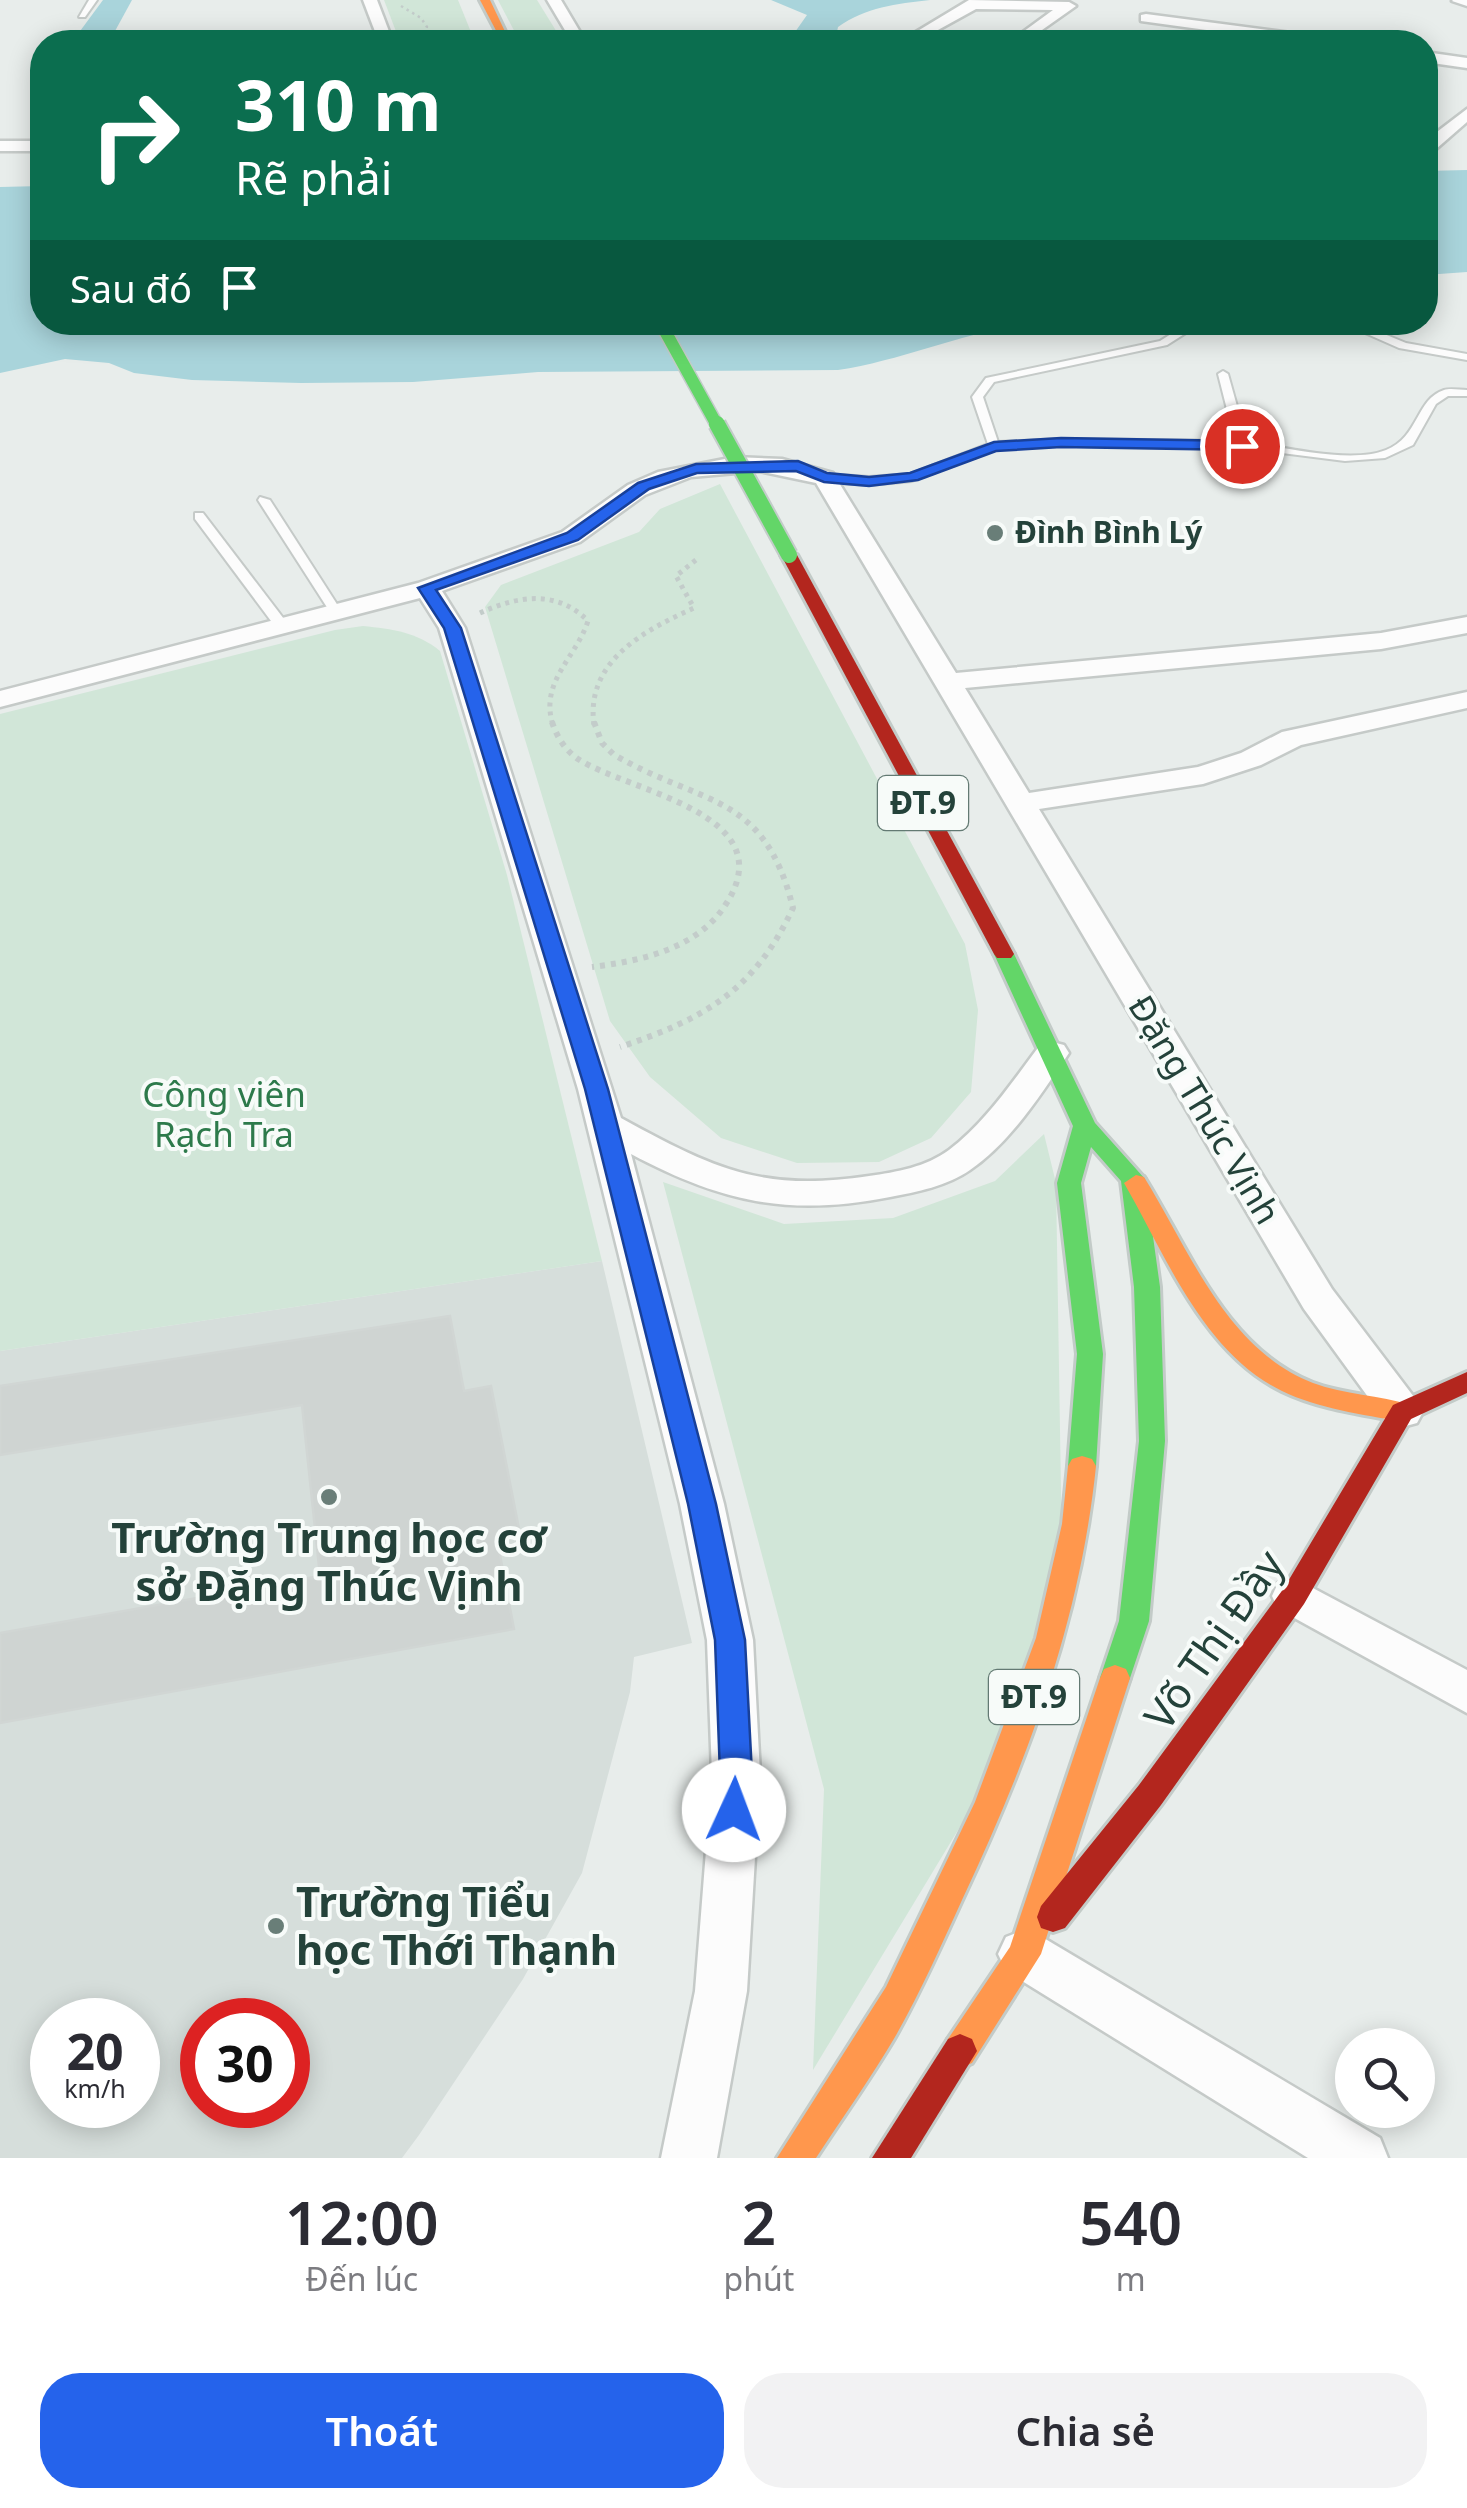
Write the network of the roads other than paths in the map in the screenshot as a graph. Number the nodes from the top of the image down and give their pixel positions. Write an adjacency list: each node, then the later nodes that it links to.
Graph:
1 (94, 0): 8 (lane)
2 (370, 0): 10 (street)
3 (485, 0): 11 (main road)
4 (554, 0): 12 (street)
5 (1459, 1): 7 (street)
6 (975, 2): 13 (street); 14 (street)
7 (1467, 2)
8 (82, 16)
9 (1146, 18): 15 (street)
10 (381, 30)
11 (500, 30)
12 (572, 30)
13 (927, 30)
14 (1035, 30)
15 (1234, 30)
16 (1438, 58): 17 (street)
17 (1467, 62)
18 (1467, 114): 19 (street)
19 (1438, 142)
20 (0, 146): 21 (street)
21 (30, 146)
22 (667, 335): 41 (main road, ĐT.9, bridge)
23 (1177, 335): 28 (lane)
24 (1379, 335): 25 (lane)
25 (1467, 357)
26 (1224, 374): 29 (lane)
27 (1467, 393): 29 (lane)
28 (994, 446): 29 (lane); 30 (lane)
29 (1242, 446)
30 (824, 478): 33 (street); 37 (street, Đặng Thúc Vịnh)
31 (264, 500): 34 (lane)
32 (200, 516): 36 (lane)
33 (426, 588): 34 (street); 42 (street)
34 (336, 612): 36 (street)
35 (1467, 625): 37 (street)
36 (282, 626): 38 (street)
37 (947, 682): 40 (street, Đặng Thúc Vịnh)
38 (0, 700)
39 (1467, 700): 40 (street)
40 (1020, 803): 46 (street, Đặng Thúc Vịnh)
41 (1052, 1053): 42 (street); 43 (main road, ĐT.9)
42 (606, 1125): 50 (street)
43 (1085, 1126): 44 (main road, ĐT.9); 51 (main road, ĐT.9)
44 (1133, 1178): 46 (main road); 49 (main road, ĐT.9)
45 (1467, 1382): 46 (main road)
46 (1402, 1412): 47 (main road, Võ Thị Đầy)
47 (1294, 1596): 48 (street); 49 (main road, Võ Thị Đầy)
48 (1467, 1694)
49 (1024, 1954): 52 (main road, ĐT.9); 53 (street)
50 (689, 2158)
51 (795, 2158)
52 (890, 2158)
53 (1360, 2158)

